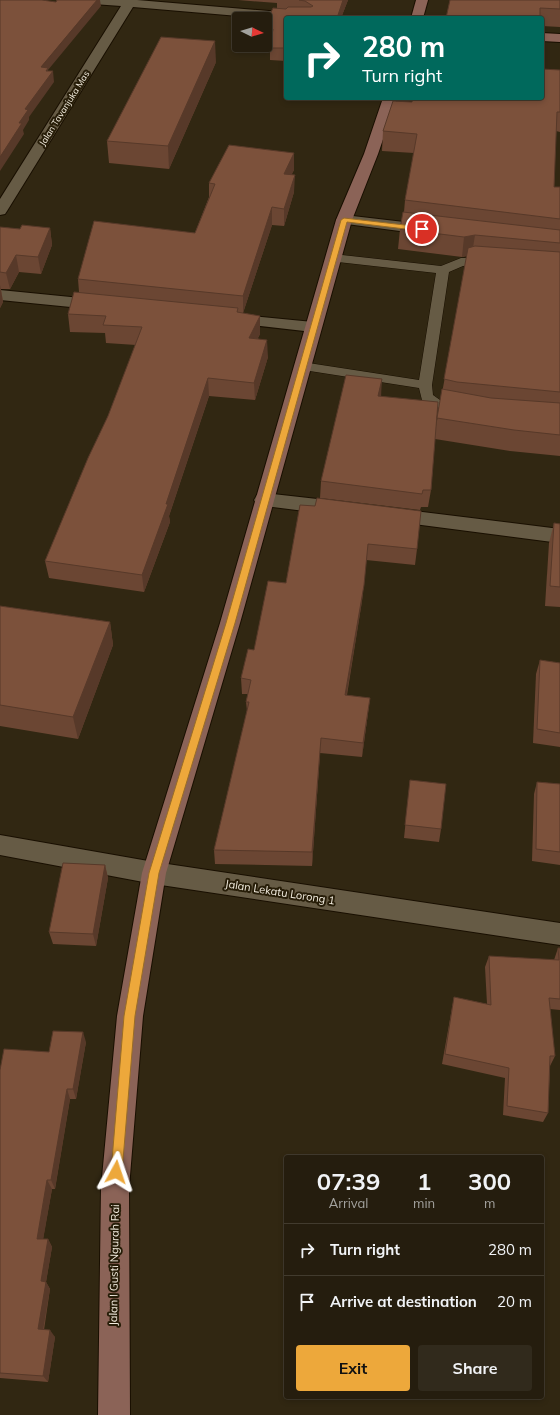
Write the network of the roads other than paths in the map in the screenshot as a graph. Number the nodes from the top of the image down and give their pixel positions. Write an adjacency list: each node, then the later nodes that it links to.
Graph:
1 (93, 0): 3 (street)
2 (422, 0): 5 (main road)
3 (130, 2): 4 (street); 9 (street, Jalan Tavanjuka Mas)
4 (284, 16)
5 (418, 16)
6 (544, 37): 7 (main road)
7 (560, 38)
8 (389, 100): 10 (main road, Jalan I Gusti Ngurah Rai)
9 (0, 212)
10 (344, 220): 11 (street); 12 (main road, Jalan I Gusti Ngurah Rai)
11 (446, 232)
12 (333, 258): 14 (lane); 18 (main road, Jalan I Gusti Ngurah Rai)
13 (502, 262): 14 (lane)
14 (443, 270): 20 (lane)
15 (0, 295): 16 (street)
16 (117, 307)
17 (211, 317): 18 (street)
18 (313, 327): 19 (main road, Jalan I Gusti Ngurah Rai)
19 (302, 366): 20 (lane); 22 (main road, Jalan I Gusti Ngurah Rai)
20 (425, 385): 21 (lane)
21 (476, 410)
22 (264, 500): 23 (street); 25 (main road, Jalan I Gusti Ngurah Rai)
23 (560, 536)
24 (0, 845): 25 (street, Jalan Lekatu Lorong 1)
25 (154, 873): 26 (street, Jalan Lekatu Lorong 1); 27 (main road, Jalan I Gusti Ngurah Rai)
26 (560, 934)
27 (114, 1415)

